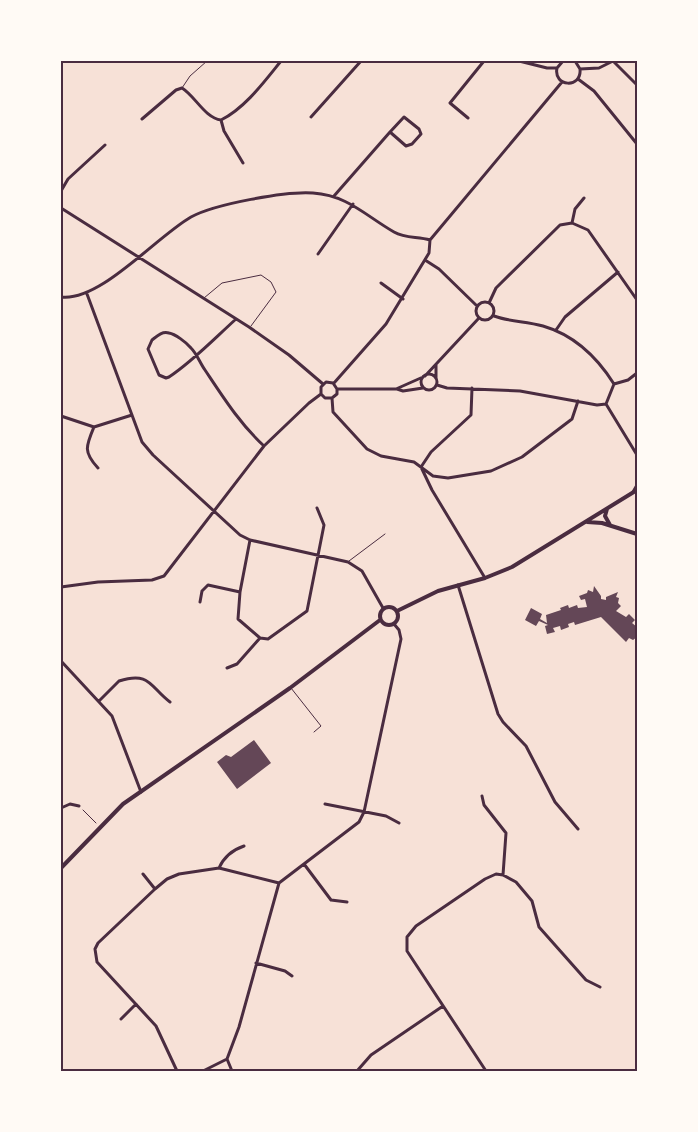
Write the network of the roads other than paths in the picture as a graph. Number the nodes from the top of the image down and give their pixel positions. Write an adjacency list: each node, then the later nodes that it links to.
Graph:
1 (207, 61): 14 (lane)
2 (281, 61): 18 (street)
3 (361, 61): 15 (street)
4 (484, 61): 16 (street)
5 (519, 61): 9 (street)
6 (563, 61): 9 (street)
7 (575, 61): 10 (street)
8 (613, 61): 10 (street); 13 (street)
9 (557, 68): 12 (street)
10 (580, 69): 11 (street)
11 (578, 80): 12 (street); 20 (street)
12 (562, 82): 29 (street)
13 (637, 85)
14 (182, 88): 17 (street); 18 (street)
15 (311, 117)
16 (468, 118)
17 (142, 119)
18 (220, 120): 22 (street)
19 (390, 132): 19 (street); 24 (street)
20 (637, 144)
21 (104, 145): 23 (street)
22 (243, 163)
23 (61, 190)
24 (333, 196): 26 (street); 31 (street)
25 (584, 198): 28 (street)
26 (353, 204): 29 (street); 30 (street)
27 (62, 209): 31 (street)
28 (572, 223): 33 (street); 40 (street)
29 (430, 240): 32 (street)
30 (318, 254)
31 (137, 257): 35 (street); 37 (street)
32 (425, 260): 38 (street); 41 (street)
33 (618, 272): 39 (street); 46 (street)
34 (381, 283): 38 (street)
35 (87, 294): 36 (street); 64 (street)
36 (61, 297)
37 (203, 299): 44 (street); 45 (lane)
38 (403, 299): 52 (street)
39 (637, 300)
40 (489, 303): 41 (street); 42 (street)
41 (477, 306): 43 (street)
42 (494, 316): 43 (street); 46 (street)
43 (479, 318): 48 (street)
44 (236, 319): 45 (street); 47 (street)
45 (249, 327): 53 (street)
46 (556, 330): 55 (street)
47 (196, 354): 47 (street); 67 (street)
48 (436, 365): 50 (street); 51 (street)
49 (637, 373): 55 (street)
50 (424, 376): 51 (street); 56 (street); 59 (street)
51 (436, 378): 54 (street)
52 (334, 383): 53 (street); 58 (street)
53 (323, 384): 60 (street)
54 (437, 384): 56 (street); 57 (street)
55 (614, 384): 63 (street)
56 (423, 388): 59 (street)
57 (472, 388): 62 (street); 69 (street)
58 (337, 389): 59 (street); 61 (street)
59 (396, 389)
60 (321, 394): 61 (street); 67 (street)
61 (332, 398): 69 (street)
62 (578, 401): 63 (street); 69 (street)
63 (606, 404): 68 (street)
64 (132, 415): 66 (street); 75 (street)
65 (61, 416): 66 (street)
66 (94, 427): 70 (street)
67 (264, 446): 75 (street)
68 (637, 455)
69 (421, 467): 83 (street)
70 (98, 468)
71 (637, 485): 72 (street)
72 (635, 491): 74 (street)
73 (317, 508): 81 (street)
74 (607, 509): 76 (street); 77 (street)
75 (213, 512): 80 (street); 85 (street)
76 (586, 522): 77 (street); 83 (street)
77 (612, 526): 79 (street)
78 (384, 534): 82 (lane)
79 (637, 534)
80 (250, 540): 81 (street); 86 (street)
81 (318, 554): 82 (street); 92 (street)
82 (348, 562): 88 (street)
83 (485, 578): 84 (street)
84 (458, 585): 89 (street); 106 (street)
85 (61, 587)
86 (240, 592): 87 (street); 92 (street)
87 (200, 602)
88 (383, 608): 89 (street); 90 (street)
89 (397, 611): 91 (street)
90 (380, 620): 91 (street); 95 (street)
91 (394, 624): 104 (street)
92 (260, 638): 94 (street)
93 (61, 661): 96 (street)
94 (227, 668)
95 (290, 688): 98 (lane); 99 (street)
96 (99, 701): 97 (street); 99 (street)
97 (170, 702)
98 (314, 732)
99 (141, 792): 109 (street)
100 (482, 796): 112 (street)
101 (325, 804): 104 (street)
102 (79, 806): 103 (street)
103 (61, 808)
104 (364, 812): 105 (street); 108 (street)
105 (399, 823)
106 (578, 829)
107 (244, 846): 110 (street)
108 (304, 864): 113 (street); 115 (street)
109 (61, 868)
110 (219, 868): 113 (street); 114 (street)
111 (143, 874): 114 (street)
112 (503, 875): 118 (street); 120 (street)
113 (279, 883): 116 (street)
114 (156, 889): 119 (street)
115 (347, 902)
116 (256, 963): 117 (street); 122 (street)
117 (292, 976)
118 (600, 987)
119 (136, 1004): 121 (street); 123 (street)
120 (443, 1006): 126 (street); 127 (street)
121 (121, 1019)
122 (227, 1059): 124 (street); 125 (street)
123 (177, 1071)
124 (203, 1071)
125 (232, 1071)
126 (357, 1071)
127 (486, 1071)

